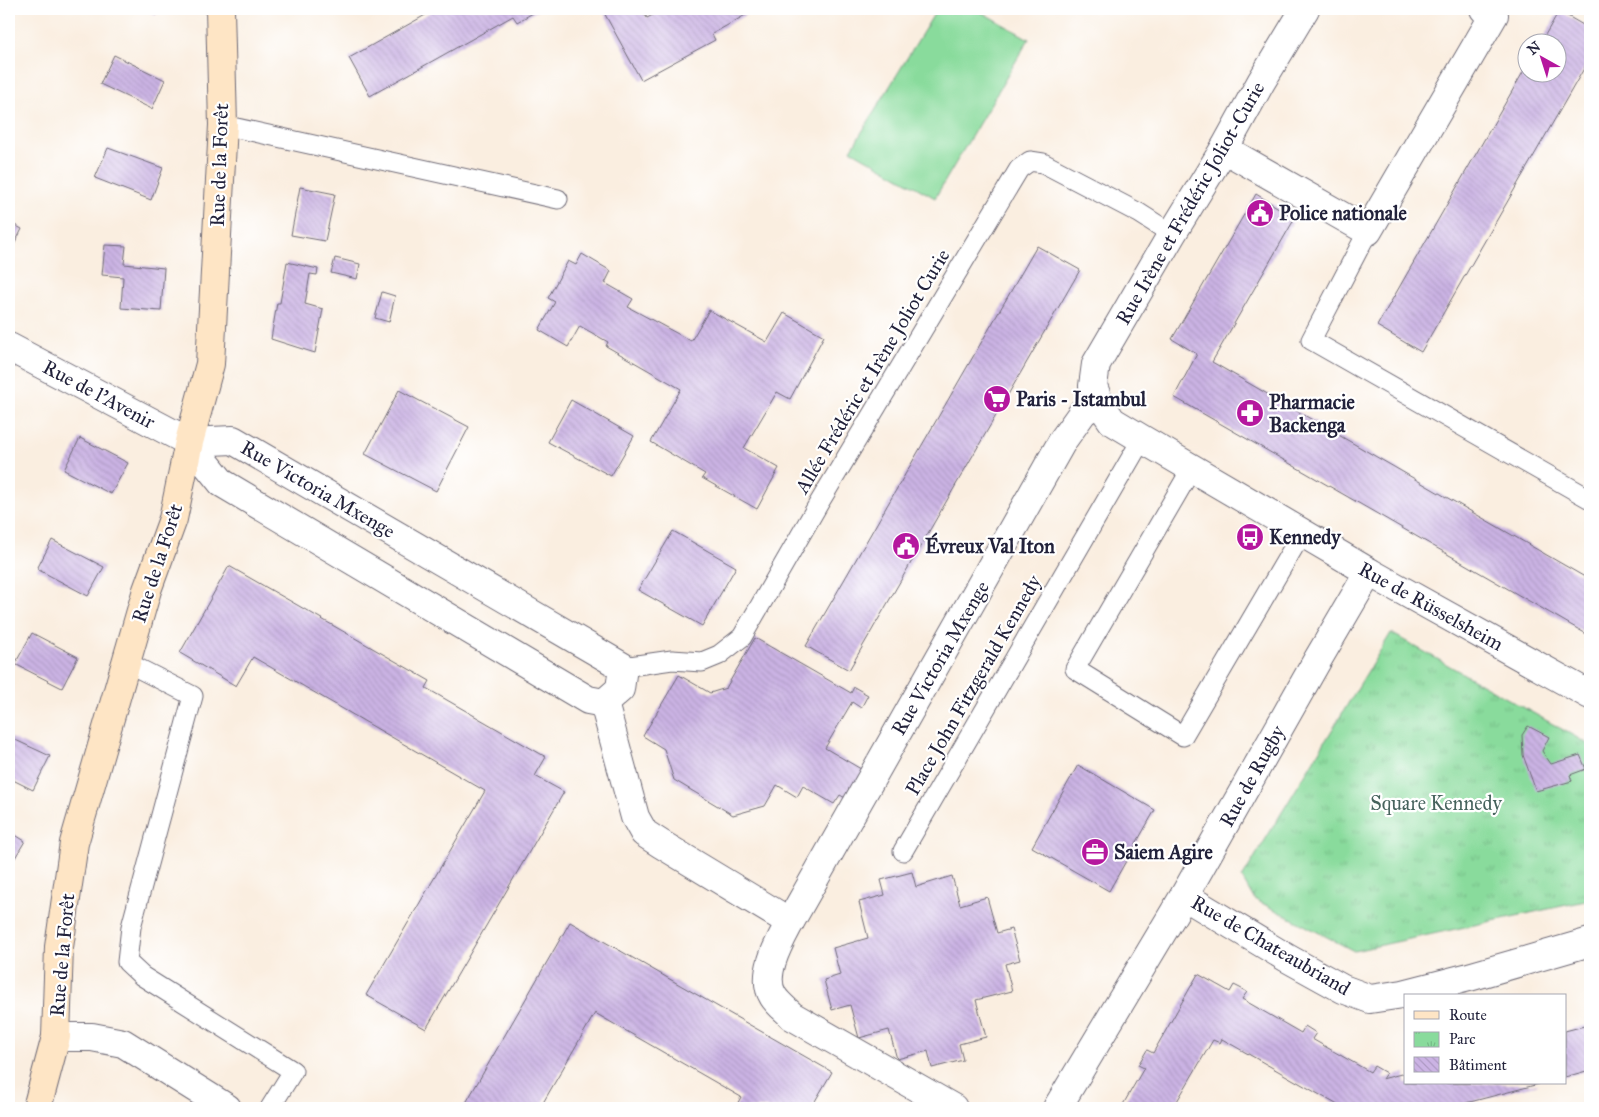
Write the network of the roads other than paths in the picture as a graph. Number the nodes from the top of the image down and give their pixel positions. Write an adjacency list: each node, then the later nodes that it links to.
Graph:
1 (220, 9): 4 (street, Rue de la Forêt)
2 (1305, 9): 5 (street, Rue Irène et Frédéric Joliot-Curie)
3 (1484, 9): 7 (street)
4 (223, 125): 6 (lane); 12 (street, Rue de la Forêt)
5 (1224, 149): 7 (street); 8 (street, Rue Irène et Frédéric Joliot-Curie)
6 (558, 199)
7 (1368, 231): 14 (lane)
8 (1172, 234): 10 (street, Rue Irène et Frédéric Joliot-Curie); 18 (lane, Allée Frédéric et Irène Joliot Curie)
9 (9, 347): 12 (street, Rue de l'Avenir)
10 (1099, 402): 11 (street, Rue de Rüsselsheim); 23 (street, Rue Victoria Mxenge)
11 (1142, 439): 13 (street, Rue de Rüsselsheim); 21 (lane, Place John Fitzgerald Kennedy)
12 (189, 442): 17 (street, Rue de la Forêt); 18 (street, Rue Victoria Mxenge); 20 (street, Rue Victoria Mxenge)
13 (1192, 468): 15 (street, Rue de Rüsselsheim); 15 (lane)
14 (1590, 499)
15 (1302, 532): 16 (street, Rue de Rüsselsheim)
16 (1369, 572): 19 (street, Rue de Rüsselsheim); 22 (street, Rue de Rugby)
17 (126, 662): 25 (street, Rue de la Forêt); 28 (lane)
18 (622, 667): 20 (street)
19 (1590, 695)
20 (604, 703): 23 (street)
21 (903, 851)
22 (1184, 896): 24 (street, Rue de Chateaubriand); 30 (street, Rue de Rugby)
23 (790, 922): 29 (street, Rue Victoria Mxenge)
24 (1590, 942)
25 (56, 1037): 26 (street, Rue de la Forêt); 27 (street)
26 (38, 1108)
27 (227, 1108)
28 (270, 1108)
29 (953, 1108)
30 (1057, 1108)

